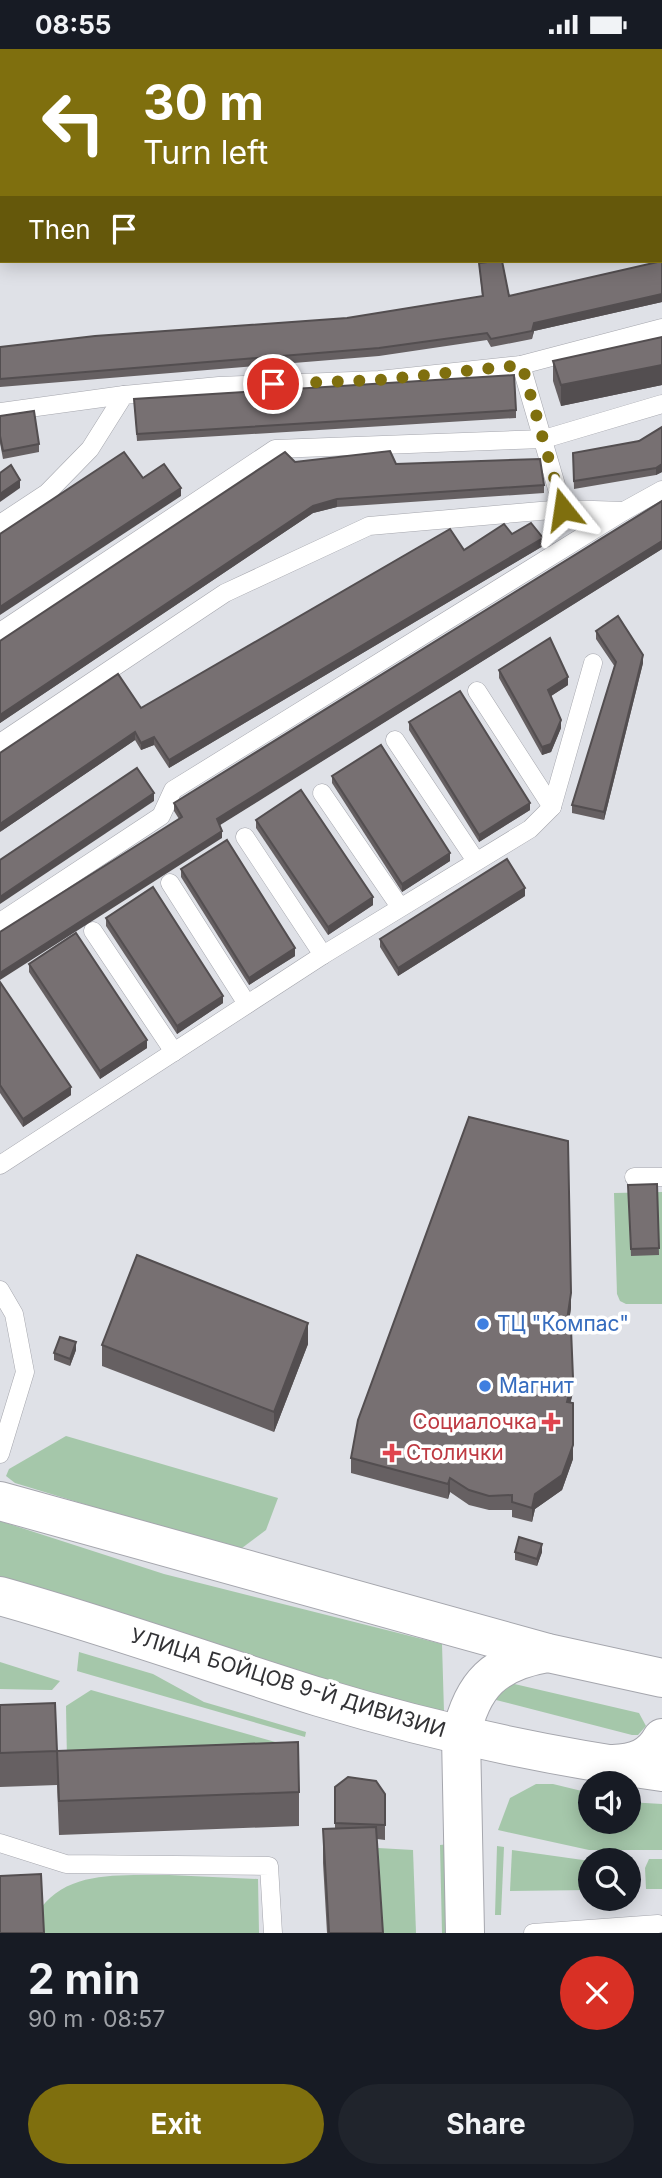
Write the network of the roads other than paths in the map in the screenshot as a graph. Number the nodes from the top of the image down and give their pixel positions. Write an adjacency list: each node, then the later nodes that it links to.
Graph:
1 (662, 328): 2 (lane)
2 (522, 365): 3 (lane); 6 (lane)
3 (124, 395): 5 (lane); 10 (lane)
4 (662, 404): 6 (lane)
5 (0, 412)
6 (544, 439): 8 (lane); 11 (lane)
7 (662, 490): 9 (lane)
8 (563, 509): 9 (lane); 15 (lane)
9 (624, 511): 22 (lane)
10 (0, 524)
11 (0, 632)
12 (593, 663): 17 (lane)
13 (477, 691): 17 (lane)
14 (395, 740): 19 (lane)
15 (0, 743)
16 (322, 793): 21 (lane)
17 (552, 807): 19 (lane)
18 (245, 837): 24 (lane)
19 (476, 862): 21 (lane)
20 (170, 883): 25 (lane)
21 (400, 907): 24 (lane)
22 (0, 922)
23 (93, 931): 26 (lane)
24 (323, 955): 25 (lane)
25 (247, 1004): 26 (lane)
26 (174, 1052): 27 (lane)
27 (0, 1164)
28 (634, 1177): 29 (lane)
29 (662, 1177)
30 (0, 1290): 31 (lane)
31 (0, 1454)
32 (0, 1501): 34 (main road)
33 (0, 1596): 36 (main road, УЛИЦА БОЙЦОВ 9-Й ДИВИЗИИ)
34 (548, 1653): 35 (main road); 36 (main road)
35 (658, 1678)
36 (461, 1736): 38 (main road, УЛИЦА БОЙЦОВ 9-Й ДИВИЗИИ); 43 (main road)
37 (662, 1738): 38 (main road)
38 (604, 1764): 39 (main road, УЛИЦА БОЙЦОВ 9-Й ДИВИЗИИ)
39 (662, 1772)
40 (0, 1843): 42 (lane)
41 (658, 1924): 44 (lane)
42 (273, 1933)
43 (465, 1933)
44 (533, 1933)

